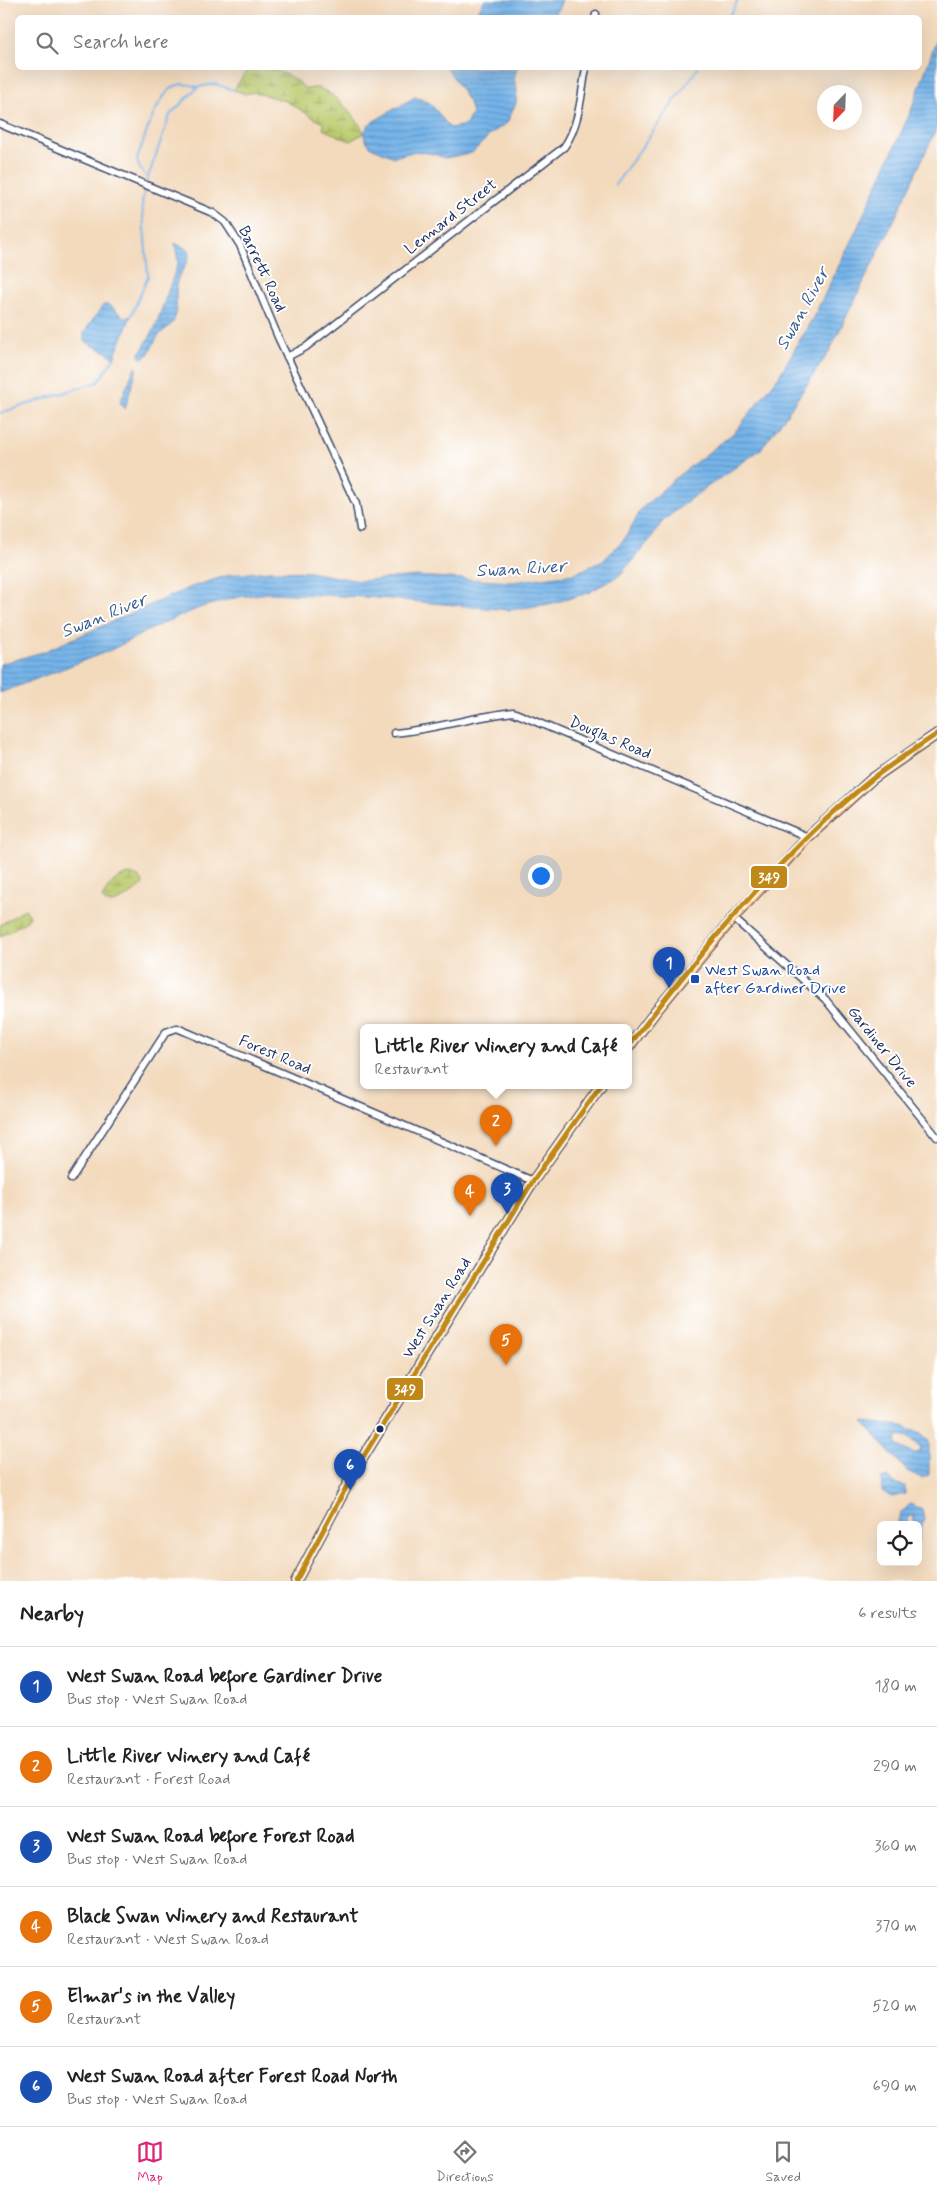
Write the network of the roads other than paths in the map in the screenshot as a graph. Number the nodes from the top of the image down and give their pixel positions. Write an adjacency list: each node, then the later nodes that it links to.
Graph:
1 (586, 70): 3 (street, Lennard Street)
2 (0, 124): 3 (street, Barrett Road)
3 (287, 357): 4 (street, Barrett Road)
4 (360, 527)
5 (394, 733): 7 (street, Douglas Road)
6 (937, 734): 7 (main road)
7 (808, 838): 8 (main road)
8 (733, 918): 9 (main road); 11 (street, Gardiner Drive)
9 (632, 1043)
10 (598, 1089): 13 (main road, West Swan Road)
11 (937, 1138)
12 (71, 1179): 13 (street, Forest Road)
13 (533, 1181): 14 (main road, West Swan Road)
14 (296, 1581)

